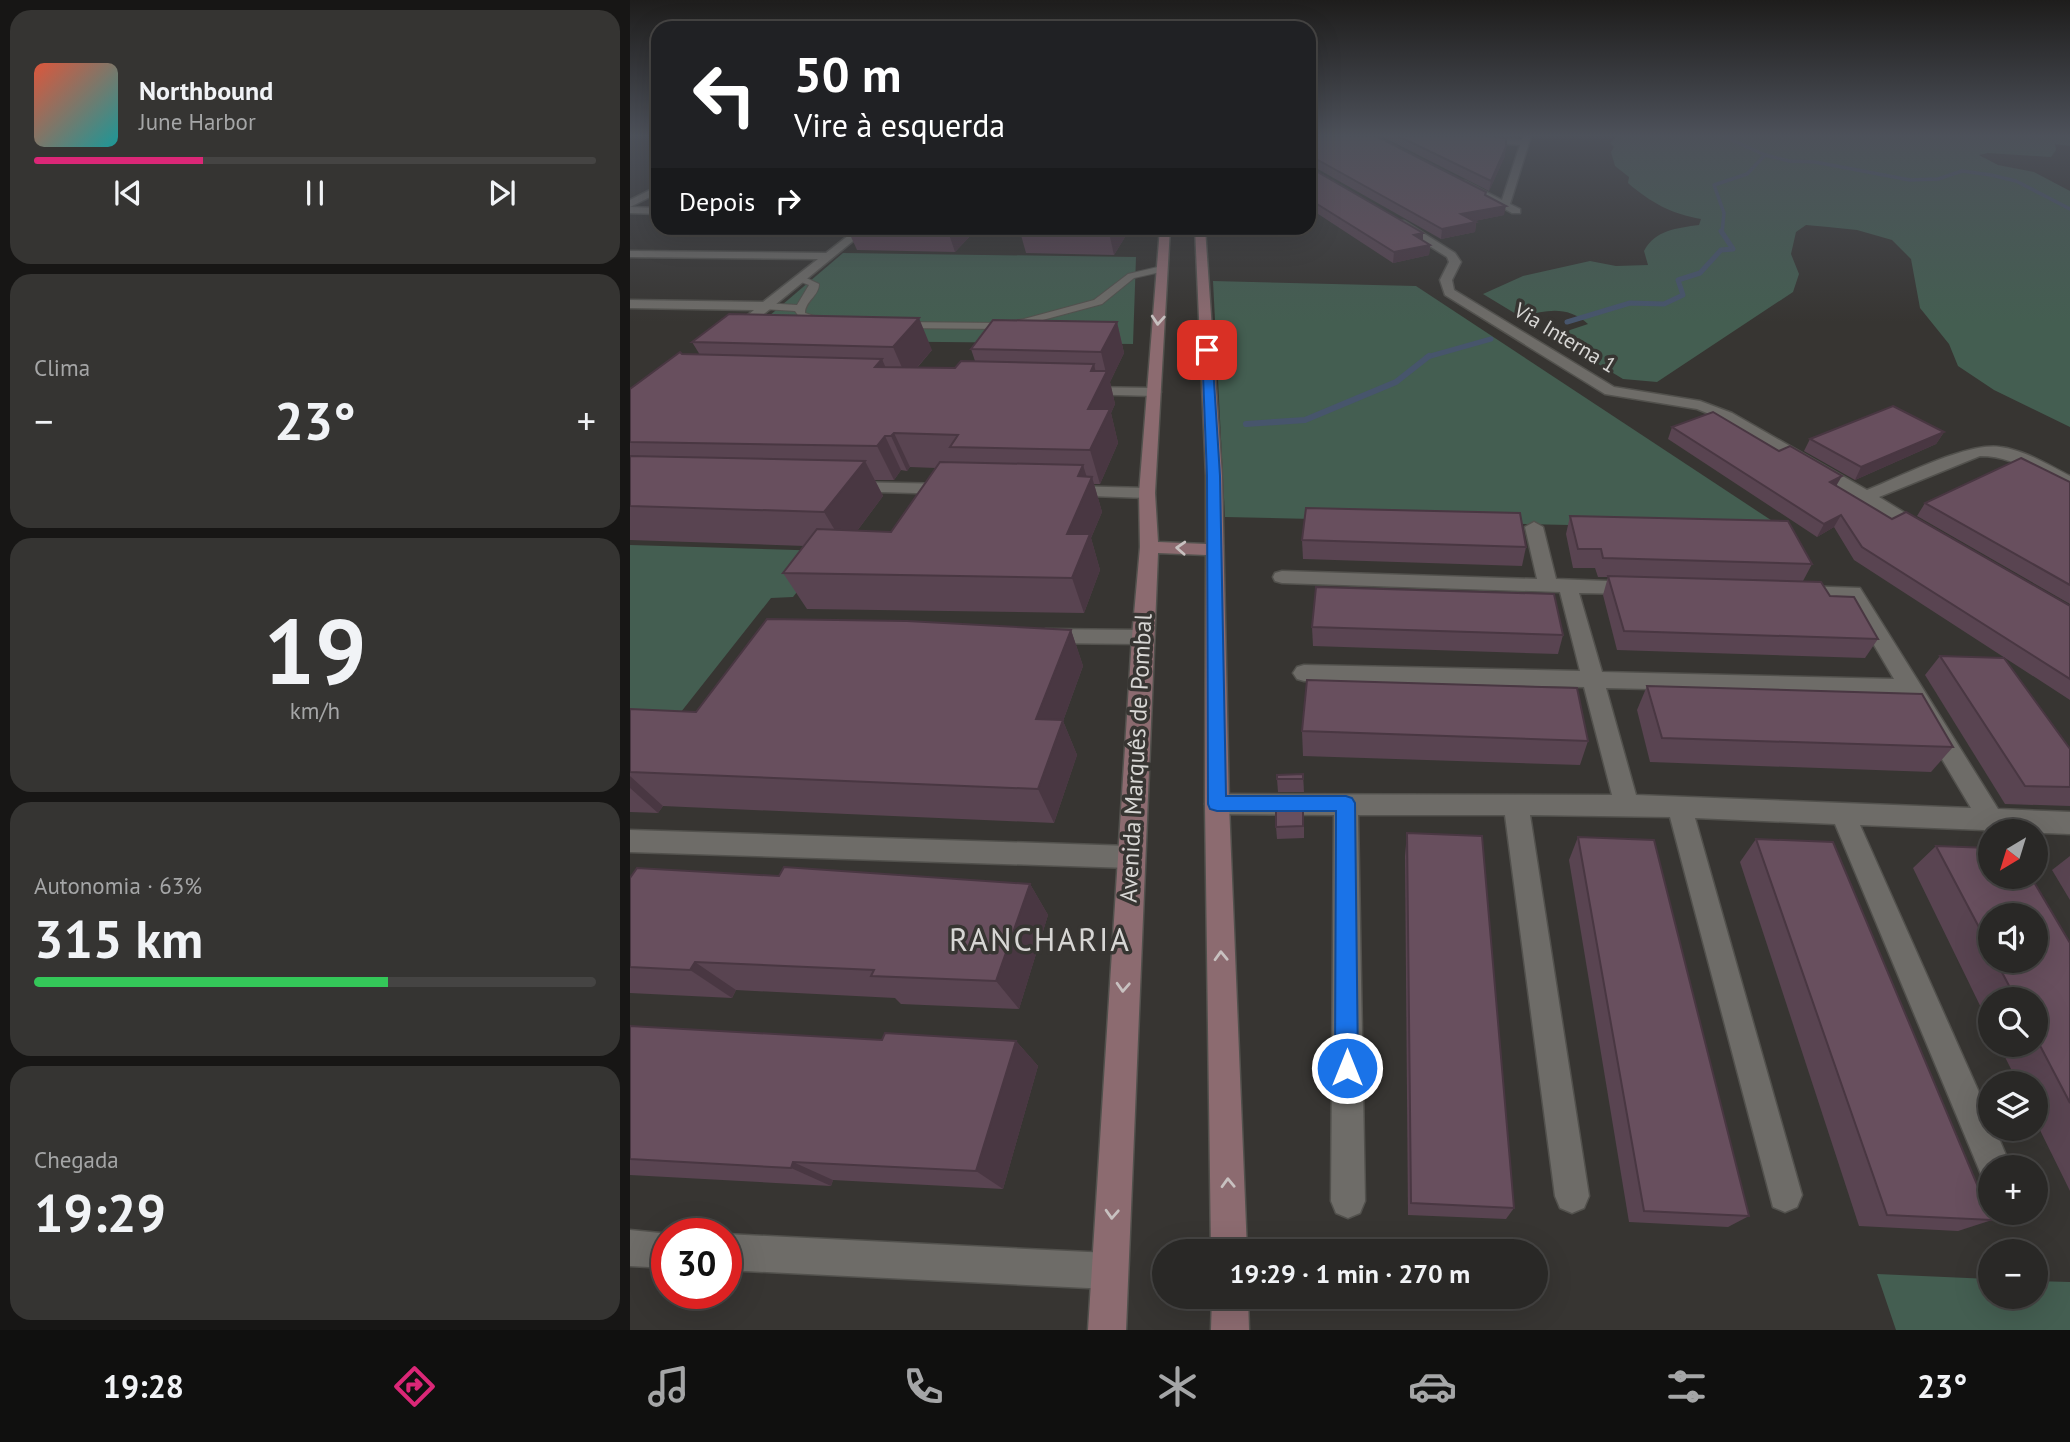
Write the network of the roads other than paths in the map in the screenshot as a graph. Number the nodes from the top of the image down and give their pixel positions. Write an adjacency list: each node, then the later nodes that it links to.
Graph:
1 (1492, 198): 3 (street)
2 (1507, 198): 3 (street)
3 (1505, 205): 6 (street)
4 (630, 210): 5 (street)
5 (651, 211)
6 (1516, 211)
7 (1387, 215): 29 (street, Via Interna 1)
8 (855, 235): 12 (street)
9 (1165, 235): 13 (main road, Avenida Marquês de Pombal)
10 (1200, 235): 33 (main road)
11 (630, 254): 12 (street)
12 (827, 257): 14 (street)
13 (1162, 269): 20 (lane); 23 (main road, Avenida Marquês de Pombal, one-way to 23)
14 (799, 278): 16 (street); 17 (lane)
15 (636, 305): 16 (street); 18 (street)
16 (764, 306): 17 (lane); 21 (street)
17 (800, 308): 19 (lane)
18 (630, 313)
19 (834, 324)
20 (889, 325)
21 (723, 340)
22 (1069, 390): 23 (street)
23 (1154, 392): 28 (main road, Avenida Marquês de Pombal)
24 (2070, 482): 29 (street)
25 (840, 487): 26 (street)
26 (965, 489)
27 (1049, 491): 28 (street)
28 (1147, 493): 32 (main road, Avenida Marquês de Pombal)
29 (1867, 496): 31 (street, Via Interna 1)
30 (1534, 527): 35 (street)
31 (1939, 539)
32 (1149, 547): 33 (main road, one-way to 32); 39 (main road, Avenida Marquês de Pombal)
33 (1213, 550): 45 (main road)
34 (1282, 577): 35 (street)
35 (1558, 586): 36 (street); 41 (street)
36 (1649, 589)
37 (1785, 592): 42 (street)
38 (1030, 636): 39 (street)
39 (1142, 637): 54 (main road, Avenida Marquês de Pombal)
40 (1304, 673): 41 (street)
41 (1593, 682): 42 (street); 46 (street)
42 (1910, 687): 49 (street)
43 (1346, 803): 44 (street); 45 (street); 58 (street)
44 (1516, 803): 46 (street); 57 (street)
45 (1217, 804): 59 (main road, one-way to 45)
46 (1627, 805): 47 (street)
47 (1680, 809): 48 (street); 56 (street)
48 (1843, 814): 52 (street); 55 (street)
49 (1990, 819)
50 (2070, 823): 51 (street)
51 (2048, 824)
52 (1978, 825)
53 (630, 841): 54 (street)
54 (1130, 858): 63 (main road, Avenida Marquês de Pombal, one-way to 63)
55 (1990, 1155)
56 (1785, 1195)
57 (1572, 1196)
58 (1348, 1201)
59 (1229, 1239)
60 (630, 1248): 61 (street)
61 (651, 1249)
62 (742, 1253): 63 (street)
63 (1109, 1270): 65 (main road, Avenida Marquês de Pombal)
64 (1230, 1309): 66 (main road)
65 (1107, 1330)
66 (1230, 1330)

